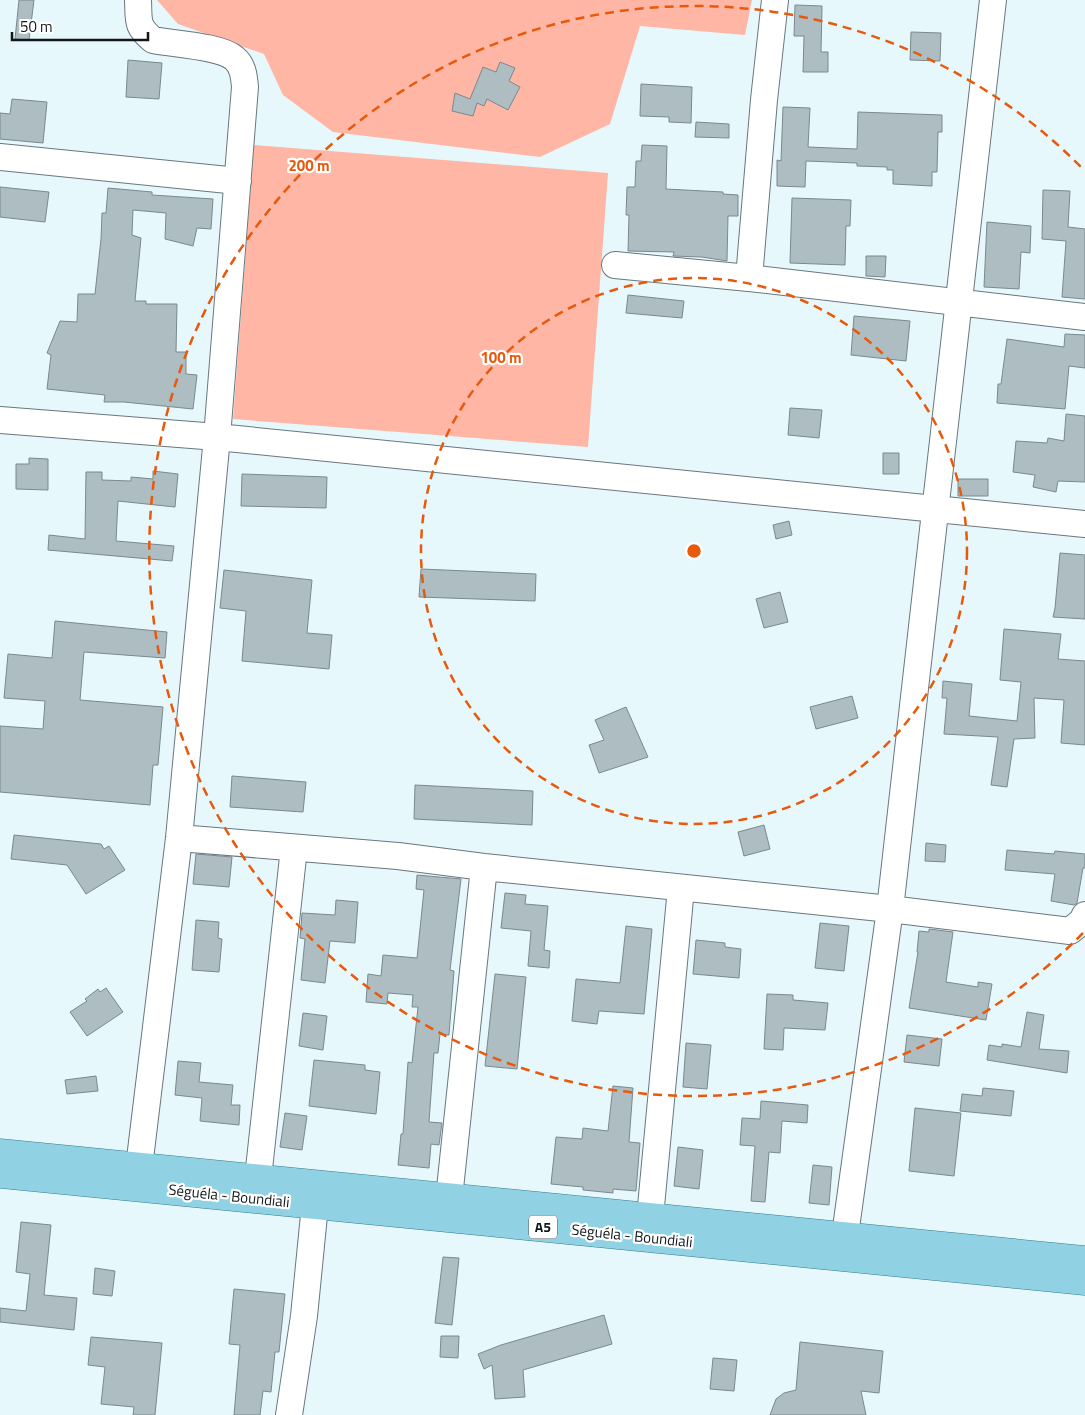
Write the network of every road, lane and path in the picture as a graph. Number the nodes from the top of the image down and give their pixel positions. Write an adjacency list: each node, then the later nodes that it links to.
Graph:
1 (138, 0): 5 (street)
2 (775, 0): 7 (street)
3 (993, 0): 8 (street)
4 (0, 157): 5 (street)
5 (238, 180): 11 (street)
6 (615, 265): 7 (street)
7 (749, 278): 8 (street)
8 (960, 301): 9 (street); 12 (street)
9 (1085, 317)
10 (0, 420): 11 (street)
11 (217, 437): 12 (street); 14 (street)
12 (936, 508): 13 (street); 18 (street)
13 (1085, 524)
14 (179, 838): 15 (street); 21 (street)
15 (294, 848): 16 (street); 23 (street)
16 (484, 867): 17 (street); 24 (street)
17 (681, 888): 18 (street); 26 (street)
18 (890, 909): 19 (street); 27 (street)
19 (1085, 915)
20 (0, 1153): 21 (main road, Séguéla - Boundiali / A5)
21 (139, 1167): 23 (main road, Séguéla - Boundiali / A5)
22 (0, 1174): 25 (main road, Séguéla - Boundiali / A5)
23 (258, 1178): 24 (main road, Séguéla - Boundiali / A5)
24 (449, 1198): 26 (main road, Séguéla - Boundiali / A5)
25 (315, 1205): 27 (main road, Séguéla - Boundiali / A5); 30 (street)
26 (650, 1217): 27 (main road, Séguéla - Boundiali / A5)
27 (844, 1247): 28 (main road, Séguéla - Boundiali / A5); 29 (main road, Séguéla - Boundiali / A5)
28 (1085, 1260)
29 (1085, 1281)
30 (289, 1415)

